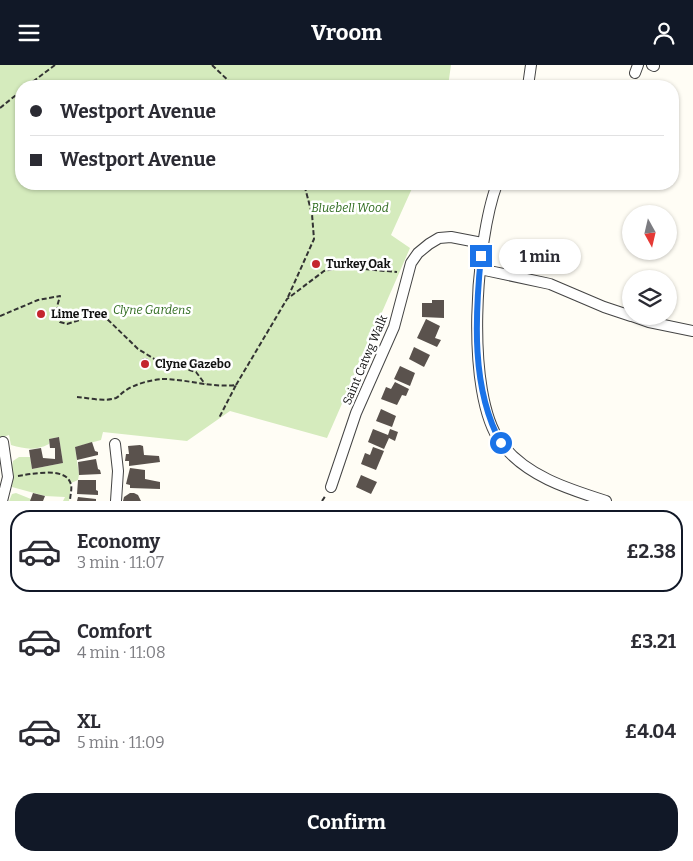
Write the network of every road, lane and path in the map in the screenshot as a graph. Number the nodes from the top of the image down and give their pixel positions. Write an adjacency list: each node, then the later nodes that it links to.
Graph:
1 (55, 65): 4 (path)
2 (212, 65): 5 (path)
3 (531, 65): 6 (street)
4 (35, 80)
5 (228, 80)
6 (529, 80)
7 (15, 96): 8 (path)
8 (0, 108)
9 (306, 190): 14 (path)
10 (496, 190): 11 (street)
11 (482, 243): 12 (street); 13 (street, Saint Catwg Walk)
12 (480, 269): 15 (street); 30 (street)
13 (410, 273): 14 (path); 26 (street, Saint Catwg Walk)
14 (286, 299): 20 (path)
15 (622, 313)
16 (0, 315): 19 (path)
17 (664, 325): 18 (street)
18 (693, 331)
19 (205, 384): 20 (path); 21 (path)
20 (236, 385): 22 (path)
21 (77, 397)
22 (219, 418)
23 (3, 442): 25 (street)
24 (115, 445): 29 (street)
25 (8, 477): 27 (street); 28 (path)
26 (331, 487)
27 (2, 501)
28 (70, 501)
29 (116, 501)
30 (606, 501)

